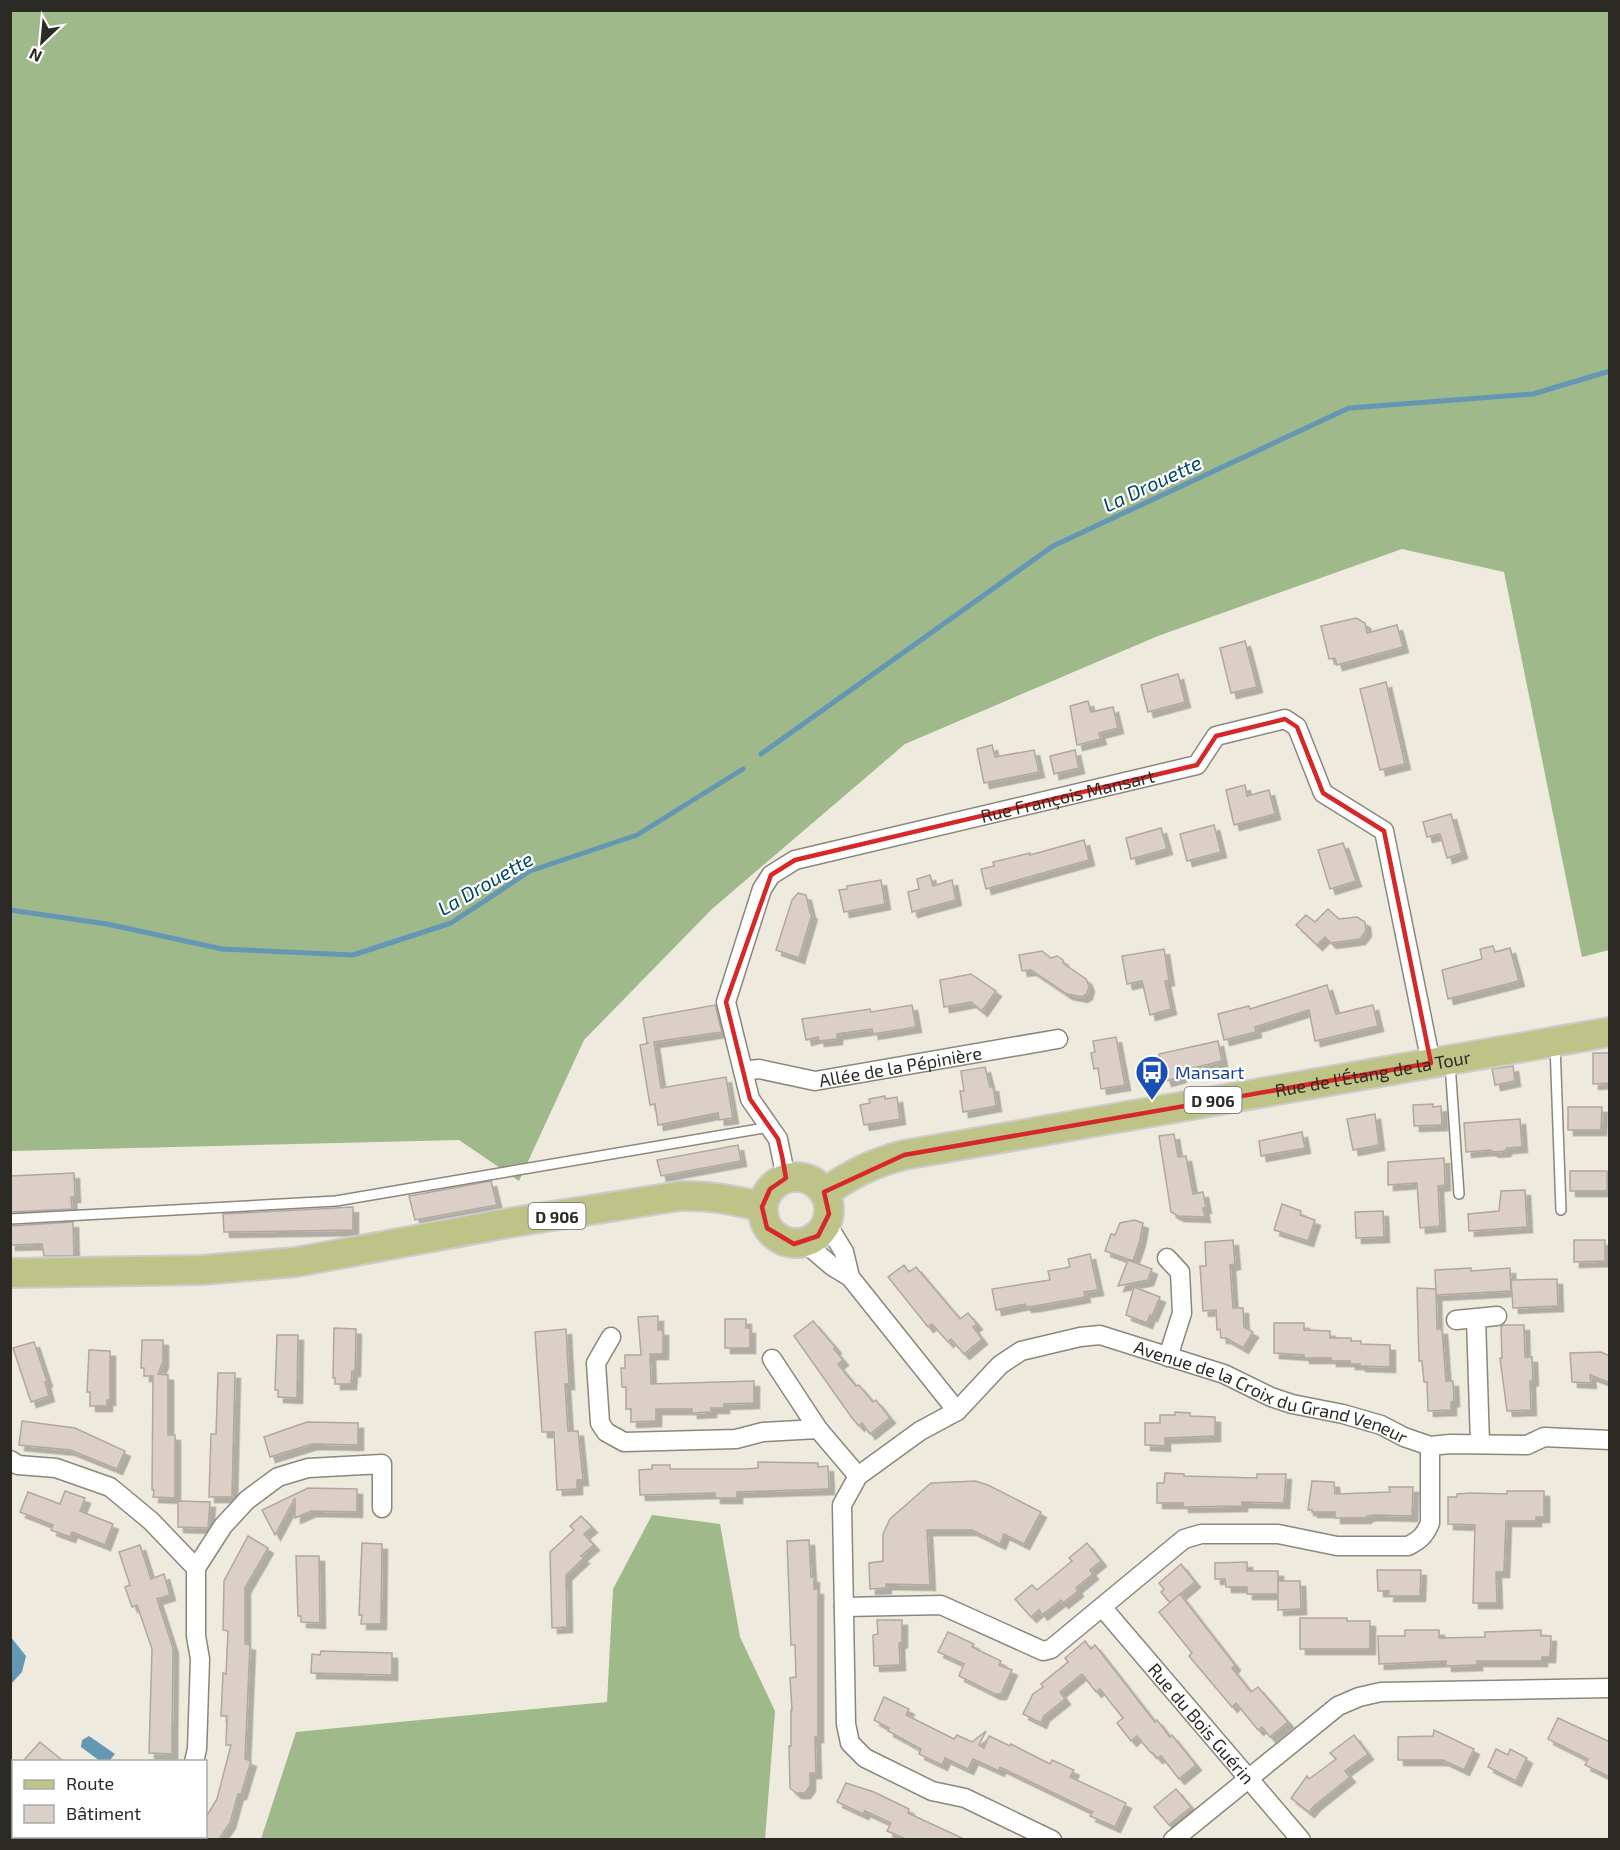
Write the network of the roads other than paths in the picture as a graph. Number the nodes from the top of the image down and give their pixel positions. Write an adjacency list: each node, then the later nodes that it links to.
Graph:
1 (1610, 1032): 3 (main road, Rue de l'Étang de la Tour / D 906)
2 (1058, 1039): 5 (street, Allée de la Pépinière)
3 (1555, 1041): 4 (main road, Rue de l'Étang de la Tour / D 906); 11 (lane)
4 (1440, 1062): 5 (street, Rue François Mansart); 8 (main road, Rue de l'Étang de la Tour / D 906); 9 (lane)
5 (743, 1071): 6 (street, Rue François Mansart)
6 (770, 1127): 7 (street, Rue François Mansart); 12 (lane)
7 (786, 1178): 8 (main road); 10 (main road)
8 (825, 1193): 13 (main road)
9 (1459, 1194)
10 (762, 1207): 14 (main road); 16 (main road, D 906)
11 (1561, 1210)
12 (10, 1219)
13 (827, 1224): 14 (main road); 17 (street)
14 (805, 1243): 17 (street)
15 (1167, 1258): 22 (street)
16 (10, 1273)
17 (850, 1277): 24 (street)
18 (1497, 1316): 19 (street)
19 (1476, 1318): 20 (street); 27 (street)
20 (1456, 1320)
21 (611, 1337): 25 (street)
22 (1168, 1357): 24 (street, Avenue de la Croix du Grand Veneur); 28 (street, Avenue de la Croix du Grand Veneur)
23 (772, 1359): 25 (street)
24 (957, 1411): 30 (street, Avenue de la Croix du Grand Veneur)
25 (818, 1429): 30 (street)
26 (1610, 1440): 27 (street, Avenue de la Croix du Grand Veneur)
27 (1480, 1444): 28 (street, Avenue de la Croix du Grand Veneur)
28 (1430, 1446): 34 (street)
29 (10, 1460): 32 (street)
30 (858, 1476): 33 (street, Avenue de la Croix du Grand Veneur)
31 (382, 1508): 32 (street)
32 (196, 1568): 36 (street)
33 (844, 1607): 34 (street); 38 (street, Avenue de la Croix du Grand Veneur)
34 (1102, 1607): 37 (street, Rue du Bois Guérin)
35 (1610, 1688): 37 (street)
36 (194, 1760)
37 (1249, 1778): 39 (street); 40 (street, Rue du Bois Guérin)
38 (1053, 1839)
39 (1173, 1839)
40 (1301, 1839)

